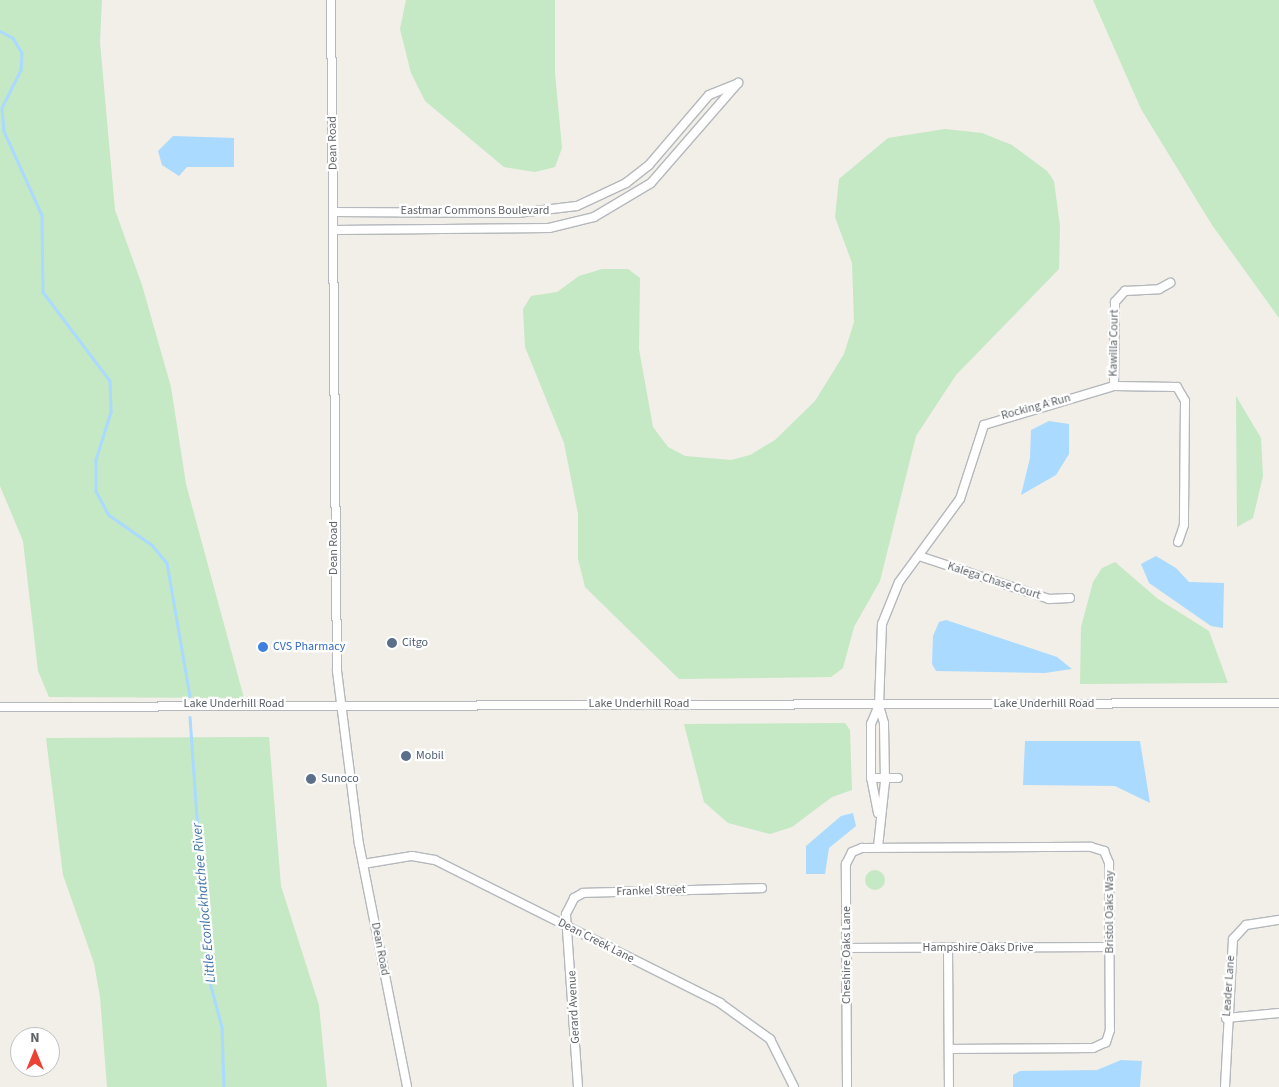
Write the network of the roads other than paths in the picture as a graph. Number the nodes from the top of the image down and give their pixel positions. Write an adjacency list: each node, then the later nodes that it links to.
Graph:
1 (332, 1): 2 (street, Dean Road)
2 (333, 212): 3 (street, Dean Road); 3 (street, Eastmar Commons Boulevard)
3 (334, 230): 10 (street, Dean Road)
4 (1170, 283): 5 (street, Kawilla Court)
5 (1114, 386): 6 (street, Rocking A Run); 7 (street, Rocking A Run)
6 (1178, 542)
7 (919, 556): 8 (street, Kalega Chase Court); 11 (street, Rocking A Run)
8 (1070, 598)
9 (1279, 702): 11 (street, Lake Underhill Road)
10 (340, 704): 11 (street, Lake Underhill Road); 12 (street, Lake Underhill Road); 18 (street, Dean Road)
11 (879, 705): 13 (street, Rocking A Run); 14 (street, Rocking A Run)
12 (0, 707)
13 (871, 778): 14 (street); 16 (street, Rocking A Run)
14 (884, 778): 15 (street); 16 (street, Rocking A Run)
15 (898, 778)
16 (878, 816): 17 (street, Rocking A Run)
17 (878, 847): 22 (street, Bristol Oaks Way); 23 (street, Cheshire Oaks Lane)
18 (363, 864): 21 (street, Dean Creek Lane); 28 (street, Dean Road)
19 (762, 888): 21 (street, Frankel Street)
20 (1279, 920): 26 (street, Leader Lane)
21 (568, 927): 29 (street, Gerard Avenue); 30 (street, Dean Creek Lane)
22 (1110, 947): 24 (street, Hampshire Oaks Drive); 27 (street, Bristol Oaks Way)
23 (846, 948): 24 (street, Hampshire Oaks Drive); 31 (street, Cheshire Oaks Lane)
24 (948, 948): 27 (street)
25 (1279, 1013): 26 (street)
26 (1226, 1018): 33 (street, Leader Lane)
27 (949, 1049): 32 (street)
28 (407, 1087)
29 (578, 1087)
30 (794, 1087)
31 (847, 1087)
32 (949, 1087)
33 (1226, 1087)

